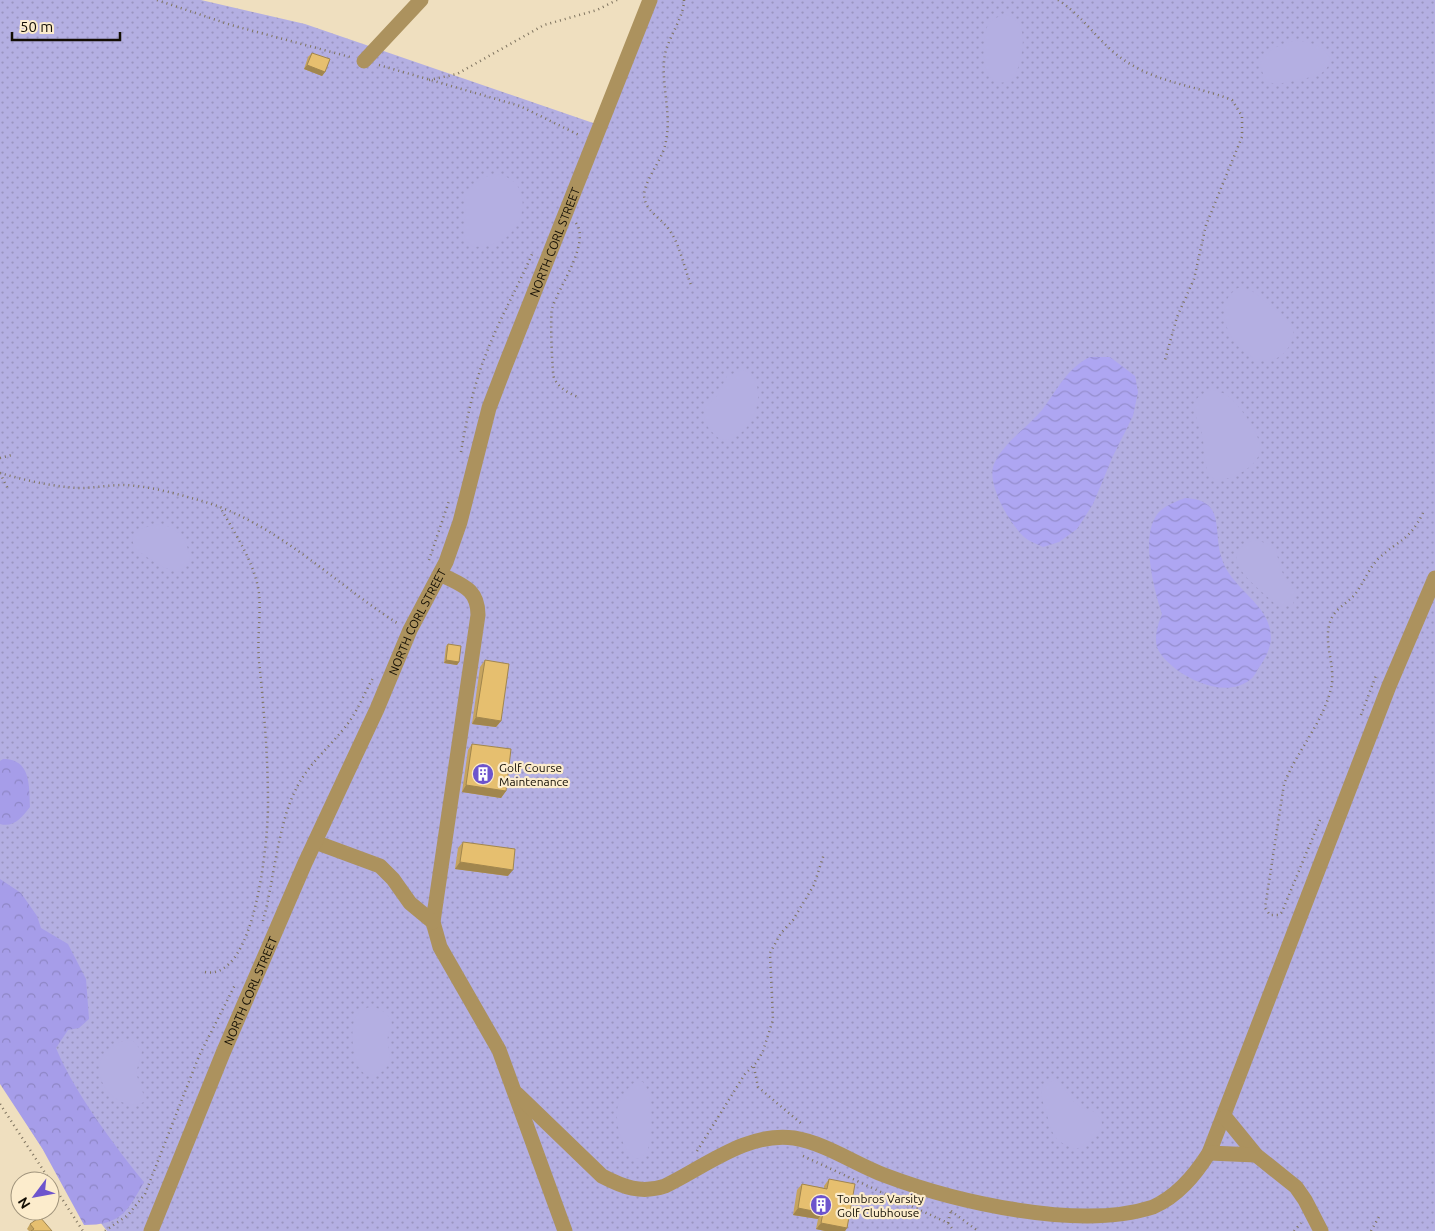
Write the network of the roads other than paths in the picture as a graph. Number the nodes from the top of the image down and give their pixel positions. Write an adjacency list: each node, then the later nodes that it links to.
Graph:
1 (421, 0): 3 (street)
2 (650, 0): 4 (street, NORTH CORL STREET)
3 (364, 61)
4 (440, 574): 6 (street, NORTH CORL STREET); 7 (street)
5 (1435, 578): 9 (street)
6 (315, 842): 7 (street); 13 (street, NORTH CORL STREET)
7 (433, 922): 8 (street)
8 (517, 1094): 12 (street); 14 (street)
9 (1225, 1117): 10 (street); 11 (street)
10 (1209, 1153): 11 (street); 12 (street)
11 (1256, 1155): 15 (street)
12 (1109, 1225)
13 (151, 1231)
14 (565, 1231)
15 (1321, 1231)

